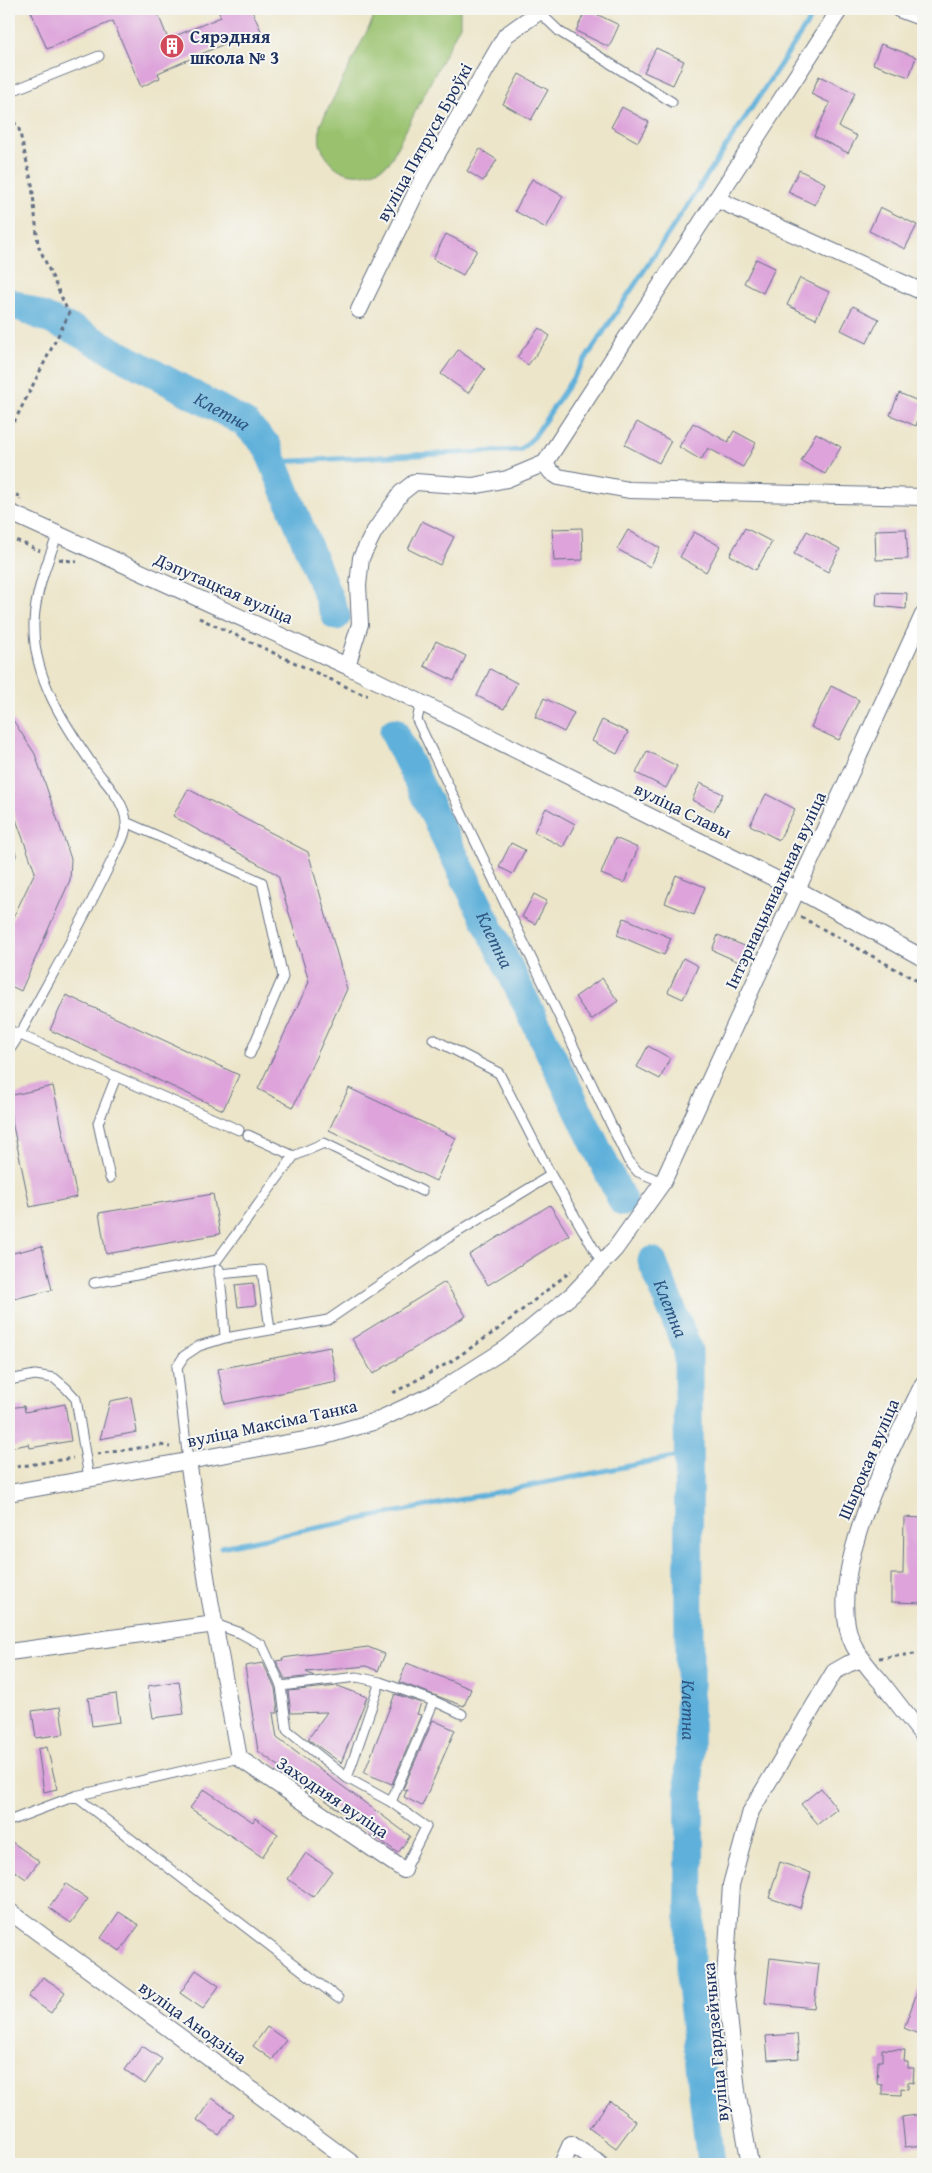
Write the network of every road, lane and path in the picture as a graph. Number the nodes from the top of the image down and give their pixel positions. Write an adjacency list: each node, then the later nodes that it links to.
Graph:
1 (840, 9): 9 (street)
2 (899, 9): 4 (street)
3 (541, 10): 7 (lane); 11 (street, вуліца Пятруся Броўкі)
4 (923, 18)
5 (99, 56): 6 (lane)
6 (9, 92)
7 (672, 102)
8 (9, 115): 12 (path)
9 (716, 199): 10 (street); 13 (street)
10 (923, 292)
11 (359, 310)
12 (9, 432)
13 (545, 463): 14 (street); 18 (street)
14 (923, 497)
15 (9, 512): 16 (street, Дэпутацкая вуліца)
16 (57, 536): 18 (street, Дэпутацкая вуліца); 20 (lane)
17 (923, 615): 23 (street, Інтэрнацыянальная вуліца)
18 (347, 666): 19 (street, Дэпутацкая вуліца)
19 (421, 703): 23 (street, вуліца Славы); 38 (lane)
20 (126, 822): 28 (lane); 31 (lane)
21 (9, 849): 22 (lane)
22 (9, 859)
23 (798, 890): 24 (street, Інтэрнацыянальная вуліца); 25 (street, вуліца Славы)
24 (788, 910): 26 (path); 38 (street, Інтэрнацыянальная вуліца)
25 (923, 958)
26 (923, 984)
27 (9, 1030): 28 (lane)
28 (20, 1034): 30 (lane); 32 (lane)
29 (433, 1039): 36 (lane)
30 (9, 1051)
31 (250, 1054)
32 (116, 1077): 33 (lane); 37 (lane)
33 (239, 1130)
34 (248, 1135): 35 (lane)
35 (294, 1156): 39 (lane); 40 (lane)
36 (551, 1175): 41 (lane); 45 (lane)
37 (110, 1178)
38 (663, 1182): 41 (street, вуліца Максіма Танка)
39 (422, 1191)
40 (217, 1260): 43 (lane); 44 (lane)
41 (602, 1263): 50 (street, вуліца Максіма Танка)
42 (572, 1270): 49 (path)
43 (219, 1274): 45 (lane); 46 (lane)
44 (94, 1283)
45 (270, 1330): 46 (lane)
46 (225, 1338): 50 (lane)
47 (9, 1380): 51 (lane)
48 (923, 1384): 56 (street, Шырокая вуліца)
49 (392, 1394)
50 (188, 1461): 51 (street, вуліца Максіма Танка); 53 (street)
51 (90, 1478): 52 (street, вуліца Максіма Танка)
52 (9, 1492)
53 (215, 1624): 54 (street); 58 (lane); 62 (street)
54 (9, 1652)
55 (923, 1654): 56 (path)
56 (862, 1659): 61 (street, Шырокая вуліца); 73 (street, вуліца Гардзейчыка)
57 (380, 1682): 58 (lane); 59 (lane); 63 (lane)
58 (281, 1686): 63 (lane)
59 (434, 1700): 60 (lane); 65 (lane)
60 (462, 1714)
61 (923, 1736)
62 (239, 1758): 64 (lane); 67 (street, Заходняя вуліца)
63 (347, 1778): 65 (lane)
64 (75, 1796): 66 (lane); 69 (lane)
65 (391, 1802): 67 (lane)
66 (9, 1820)
67 (404, 1870)
68 (9, 1911): 70 (street, вуліца Анодзіна)
69 (338, 1998)
70 (353, 2164)
71 (562, 2164): 72 (street)
72 (600, 2164)
73 (750, 2164)

